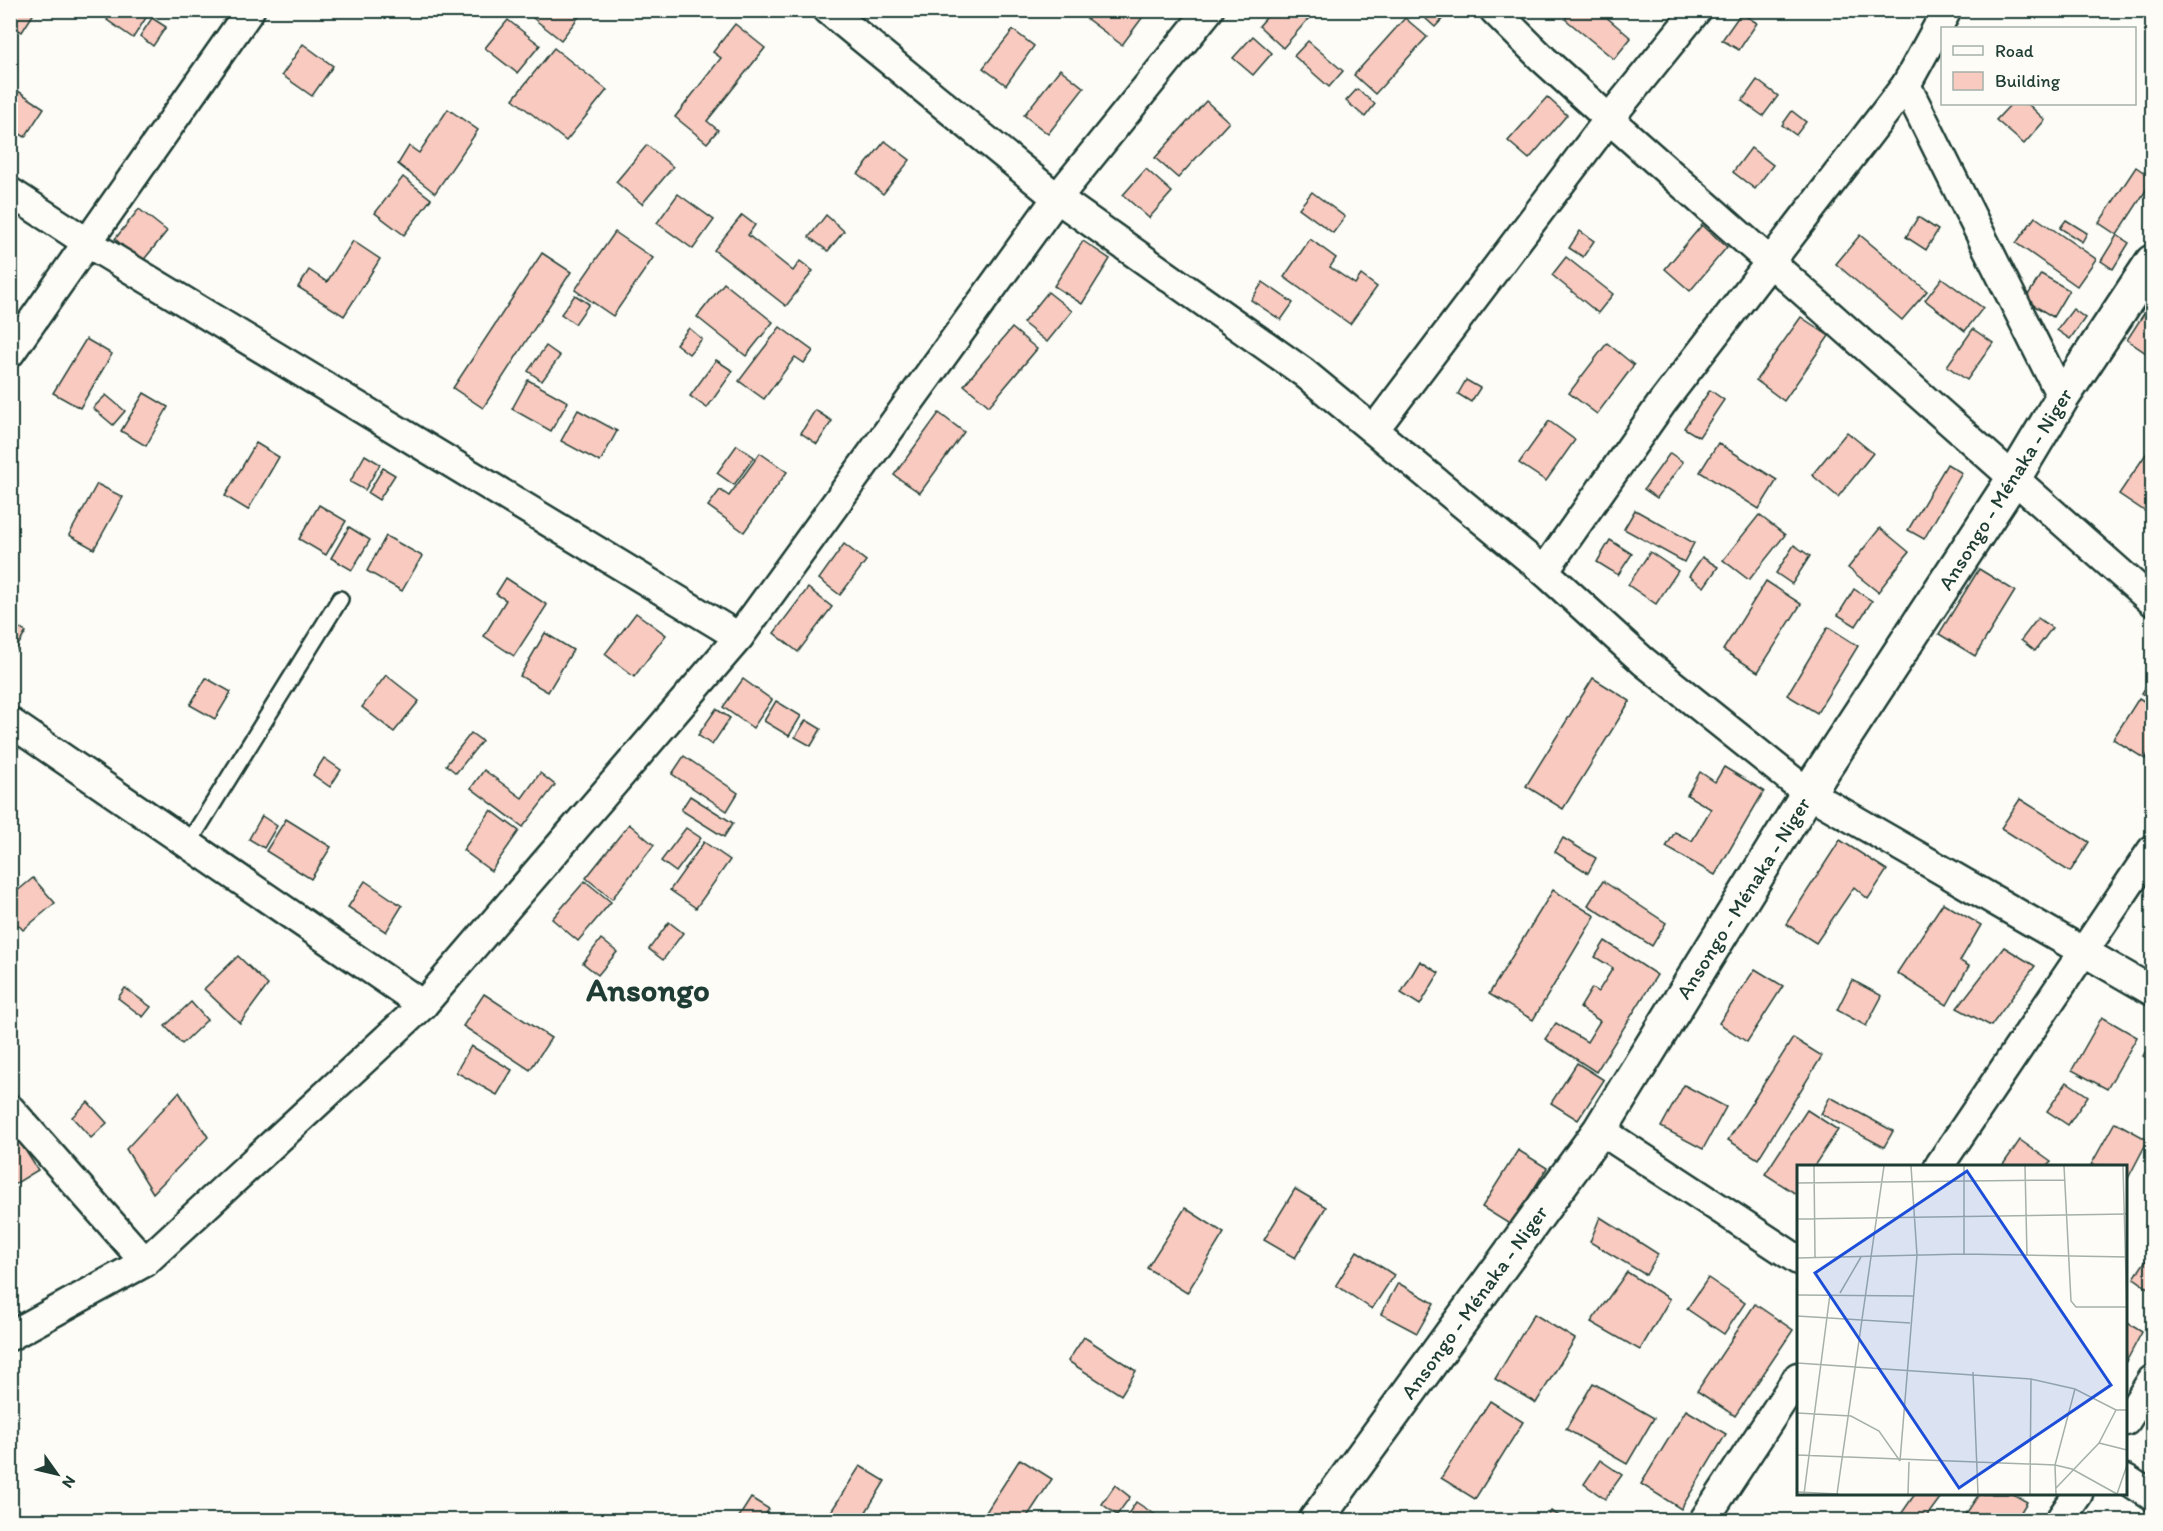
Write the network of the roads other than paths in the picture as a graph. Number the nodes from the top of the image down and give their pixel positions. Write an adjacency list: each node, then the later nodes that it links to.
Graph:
1 (250, 10): 11 (street)
2 (828, 10): 10 (street)
3 (1209, 10): 10 (street)
4 (1494, 10): 8 (street)
5 (1697, 10): 8 (street)
6 (1947, 10): 7 (street)
7 (1906, 85): 12 (street); 15 (street)
8 (1609, 119): 12 (street); 16 (street)
9 (10, 192): 11 (street)
10 (1057, 198): 16 (street); 21 (street)
11 (88, 243): 14 (street); 21 (street)
12 (1770, 260): 17 (street); 18 (street)
13 (2152, 262): 15 (main road, Ansongo - Ménaka - Niger)
14 (10, 353)
15 (2062, 398): 17 (main road, Ansongo - Ménaka - Niger)
16 (1374, 430): 18 (street)
17 (2014, 478): 20 (street); 23 (main road, Ansongo - Ménaka - Niger)
18 (1544, 570): 23 (street)
19 (340, 599): 24 (lane)
20 (2152, 601)
21 (739, 638): 28 (street)
22 (10, 722): 24 (street)
23 (1808, 793): 26 (street); 30 (main road, Ansongo - Ménaka - Niger)
24 (188, 844): 28 (street)
25 (2152, 850): 26 (street)
26 (2084, 951): 27 (street); 31 (street)
27 (2152, 991)
28 (423, 1005): 33 (street)
29 (10, 1109): 33 (street)
30 (1600, 1130): 32 (street); 41 (main road, Ansongo - Ménaka - Niger)
31 (1940, 1165)
32 (1797, 1259)
33 (145, 1262): 34 (street)
34 (10, 1336)
35 (1797, 1379): 42 (street)
36 (2152, 1380): 37 (street)
37 (2127, 1419)
38 (2127, 1480): 40 (street)
39 (2077, 1495): 43 (street)
40 (2152, 1496)
41 (1316, 1521)
42 (1704, 1521)
43 (2060, 1521)

